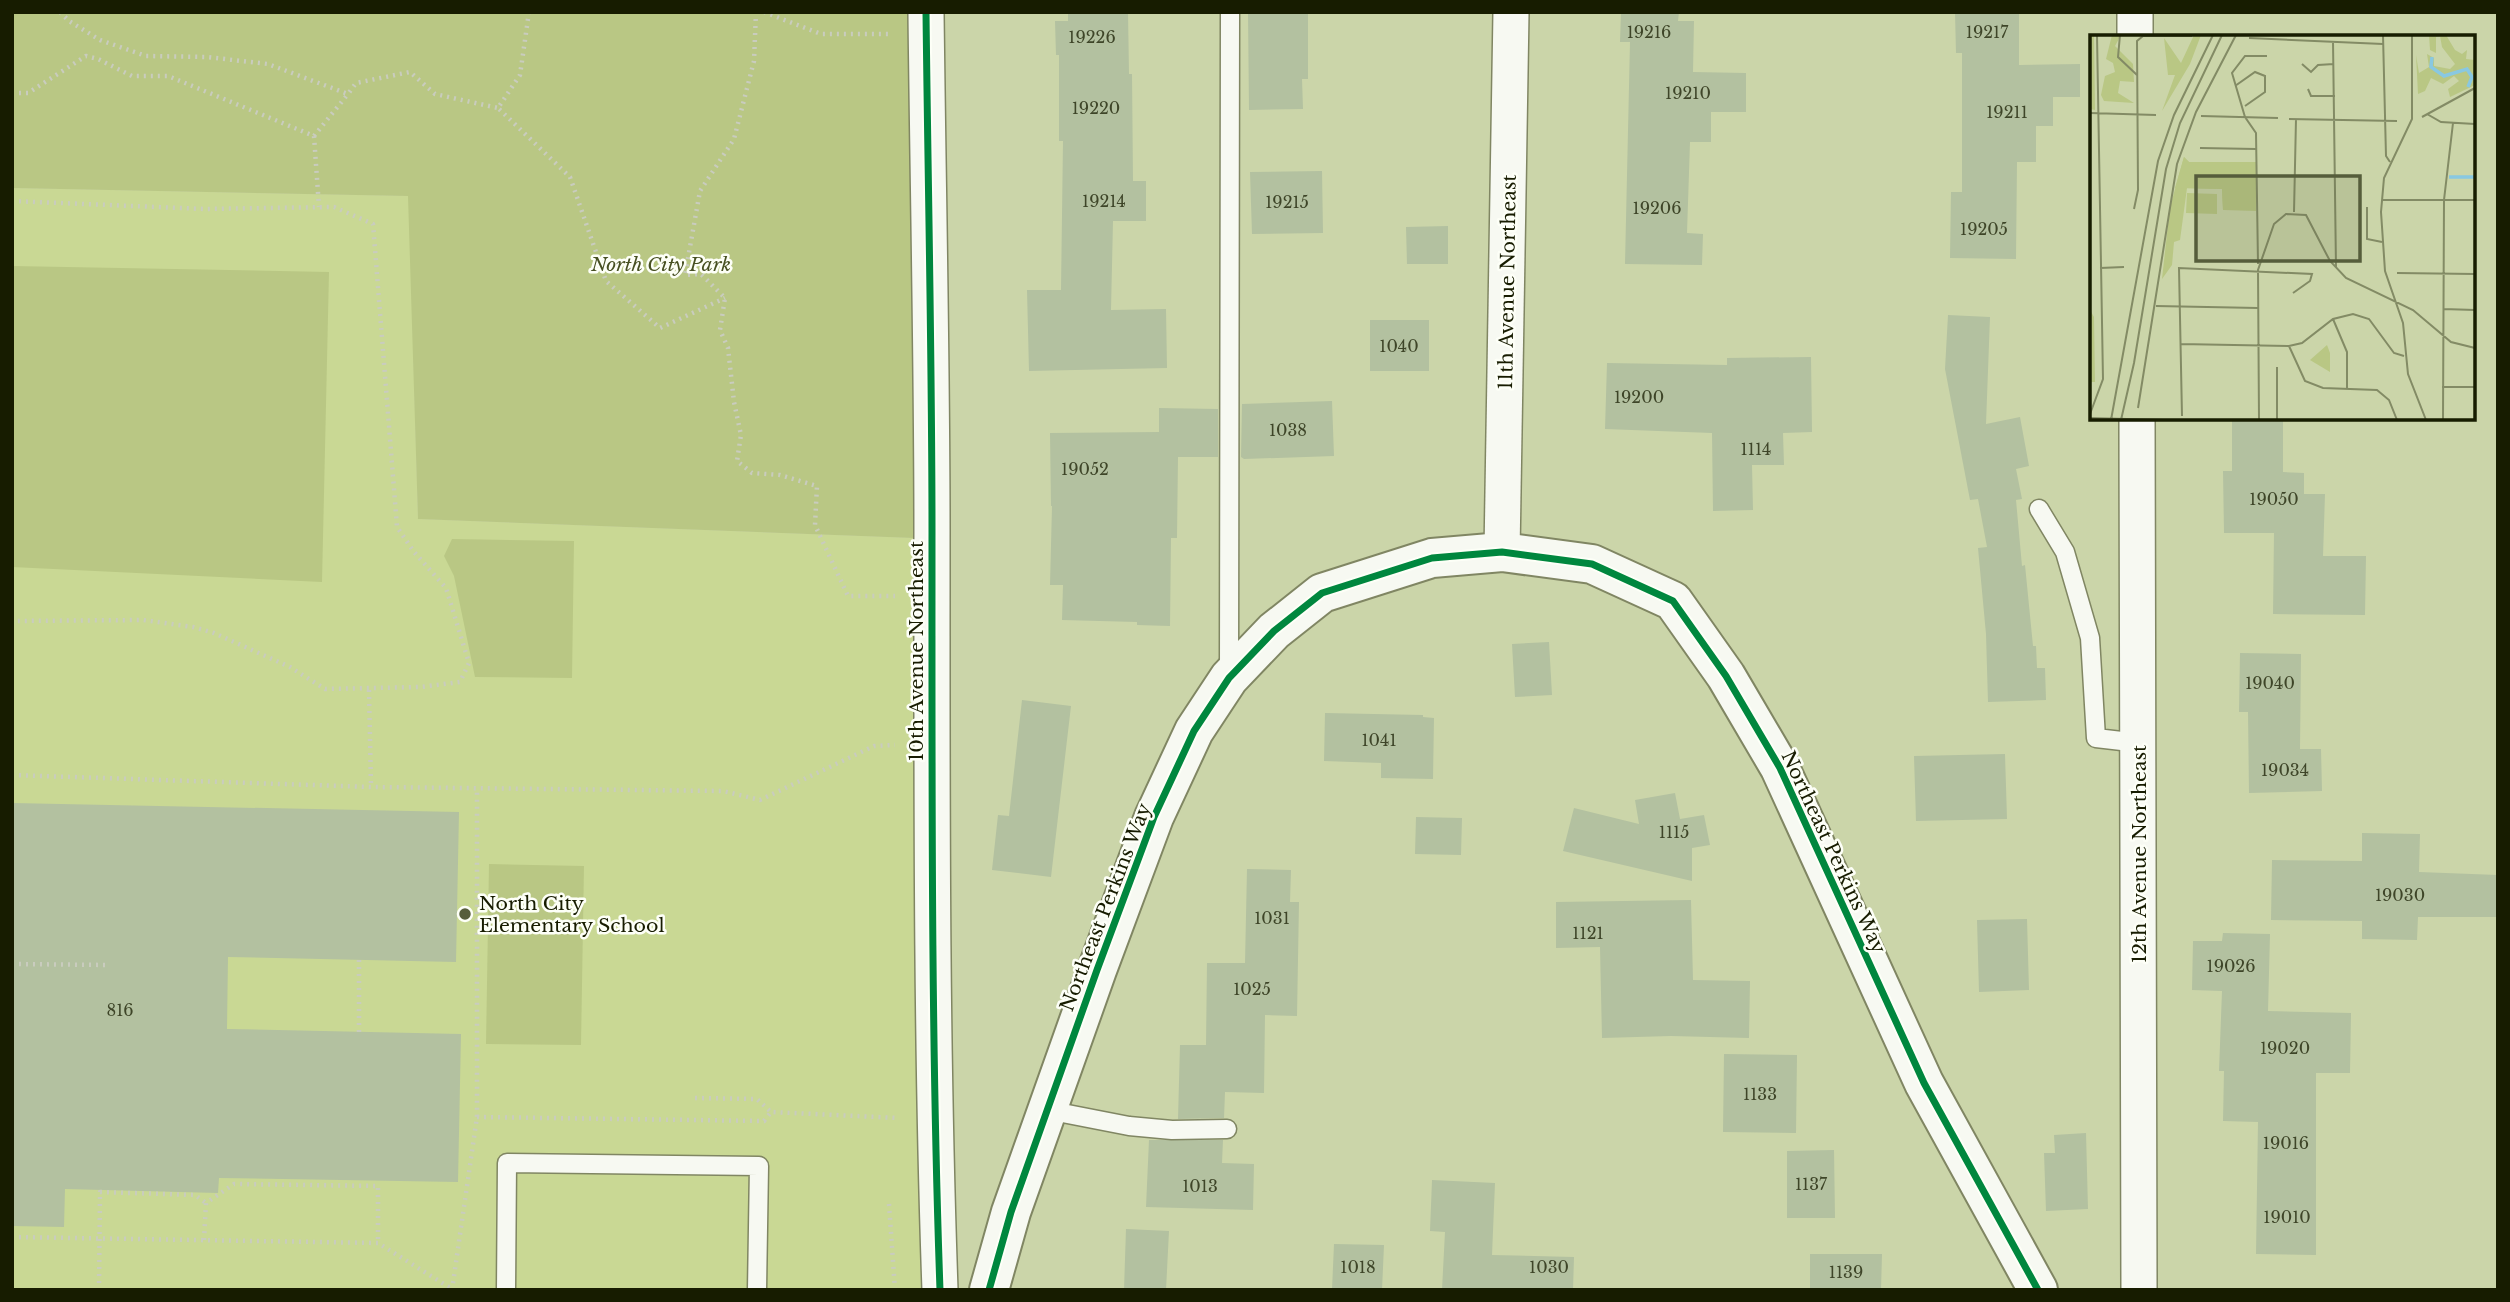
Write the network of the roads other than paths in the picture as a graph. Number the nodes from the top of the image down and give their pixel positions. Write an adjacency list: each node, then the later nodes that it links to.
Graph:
1 (1230, 12): 9 (lane)
2 (1511, 12): 8 (street, 11th Avenue Northeast)
3 (2135, 12): 5 (street)
4 (926, 23): 15 (street, 10th Avenue Northeast)
5 (2135, 35)
6 (2137, 420): 10 (street, 12th Avenue Northeast)
7 (2039, 509): 10 (lane)
8 (1502, 552): 9 (main road, Northeast Perkins Way); 17 (main road, Northeast Perkins Way)
9 (1229, 678): 11 (main road, Northeast Perkins Way)
10 (2139, 743): 18 (street, 12th Avenue Northeast)
11 (1047, 1110): 12 (lane); 16 (main road, Northeast Perkins Way)
12 (1227, 1129)
13 (506, 1290): 14 (lane)
14 (757, 1290)
15 (940, 1290)
16 (989, 1290)
17 (2038, 1290)
18 (2139, 1290)

